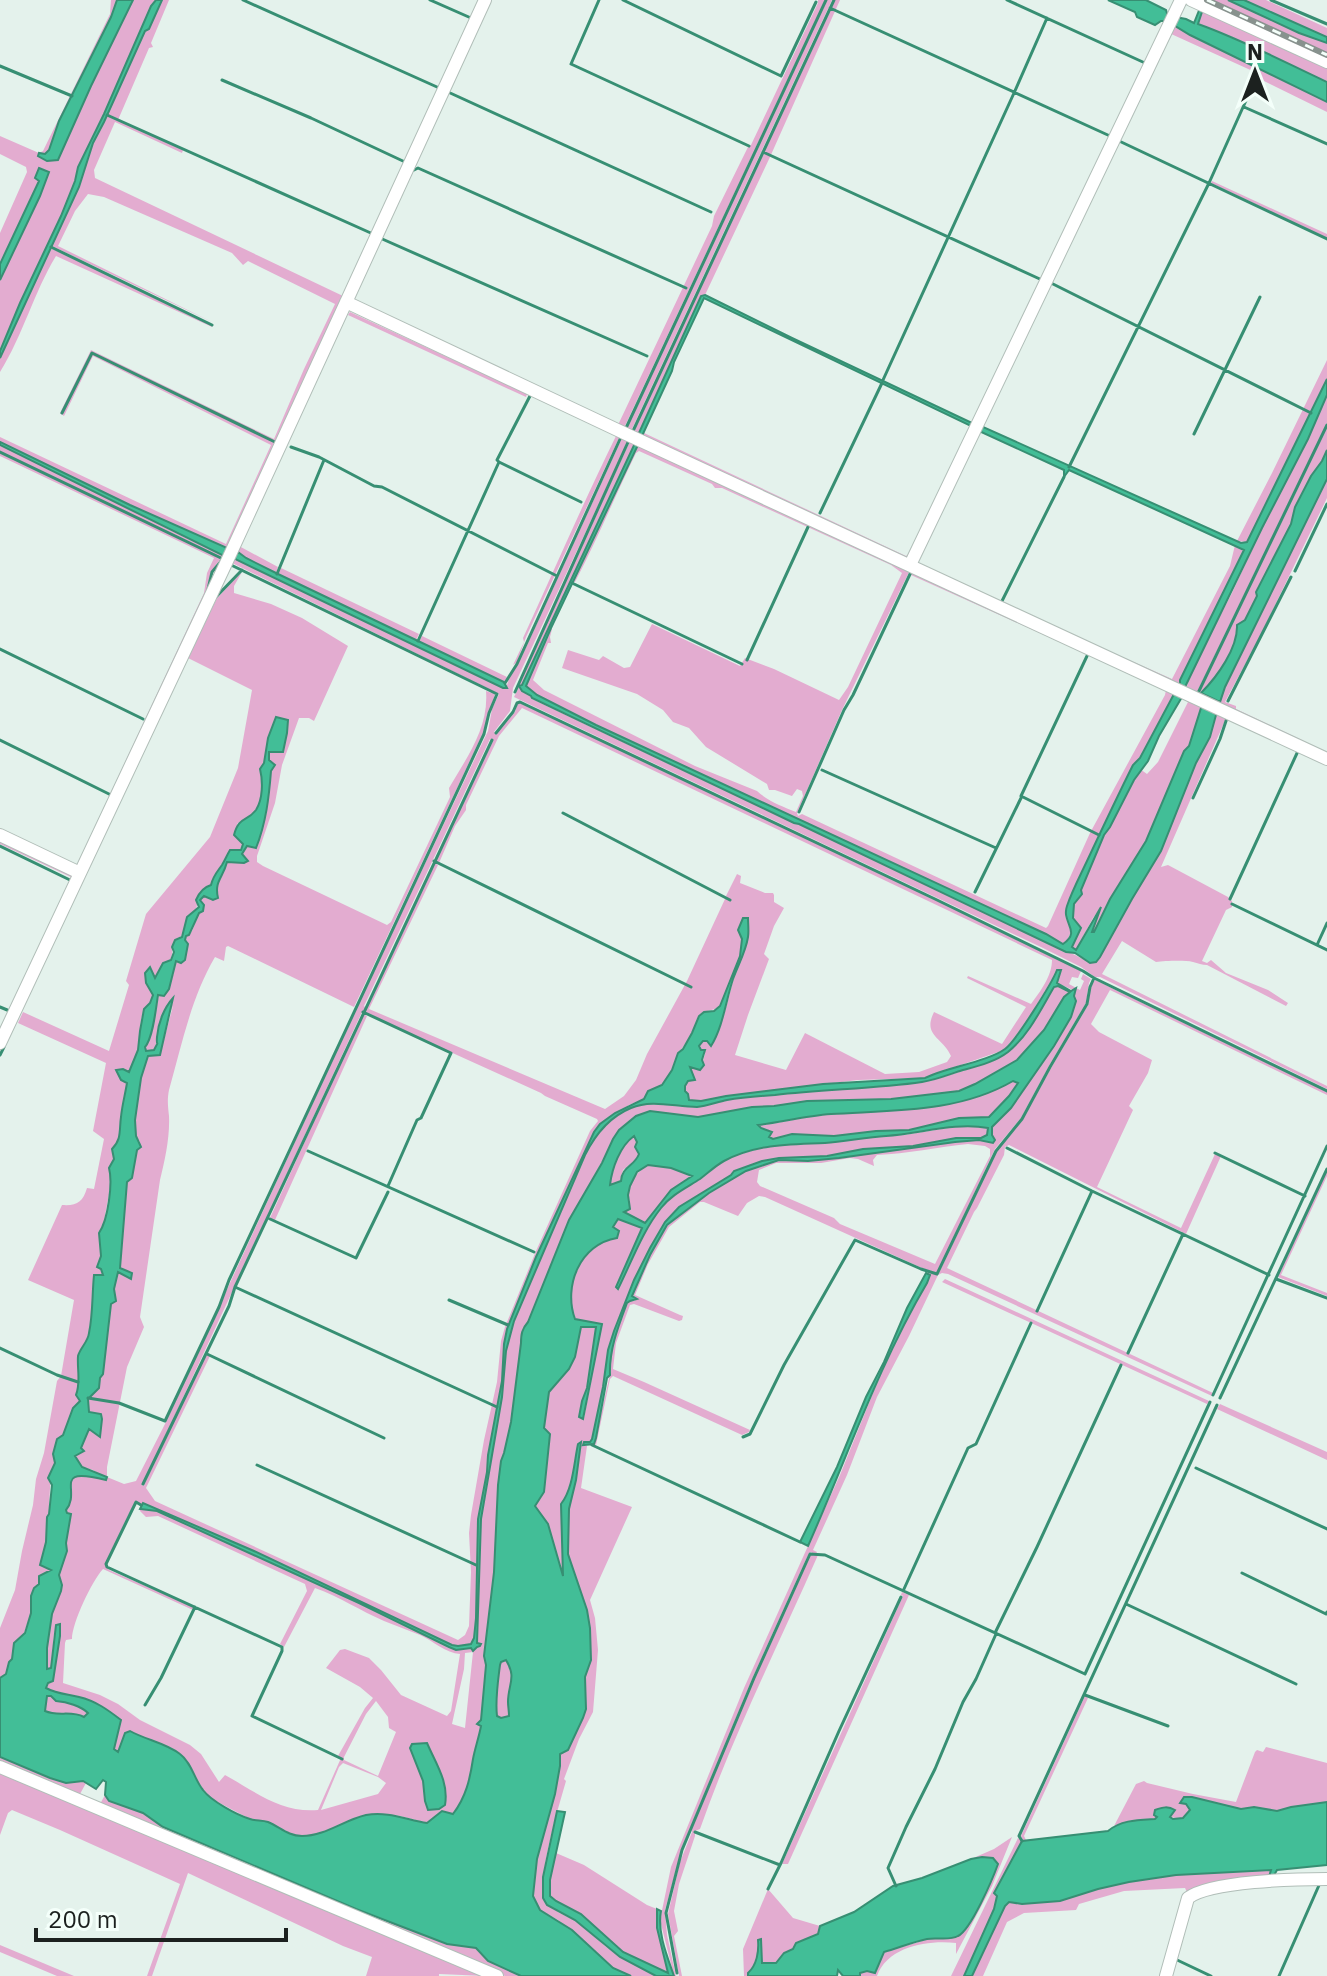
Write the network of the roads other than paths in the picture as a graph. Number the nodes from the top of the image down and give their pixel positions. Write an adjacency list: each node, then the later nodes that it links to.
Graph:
1 (485, 0): 5 (street)
2 (1181, 0): 6 (street)
3 (1191, 0): 4 (street)
4 (1327, 62)
5 (346, 302): 6 (street); 9 (street)
6 (910, 565): 7 (street)
7 (1327, 759)
8 (0, 835): 9 (street)
9 (80, 873): 10 (street)
10 (0, 1043)
11 (0, 1767): 13 (street)
12 (1327, 1879): 14 (street)
13 (497, 1976)
14 (1166, 1976)

